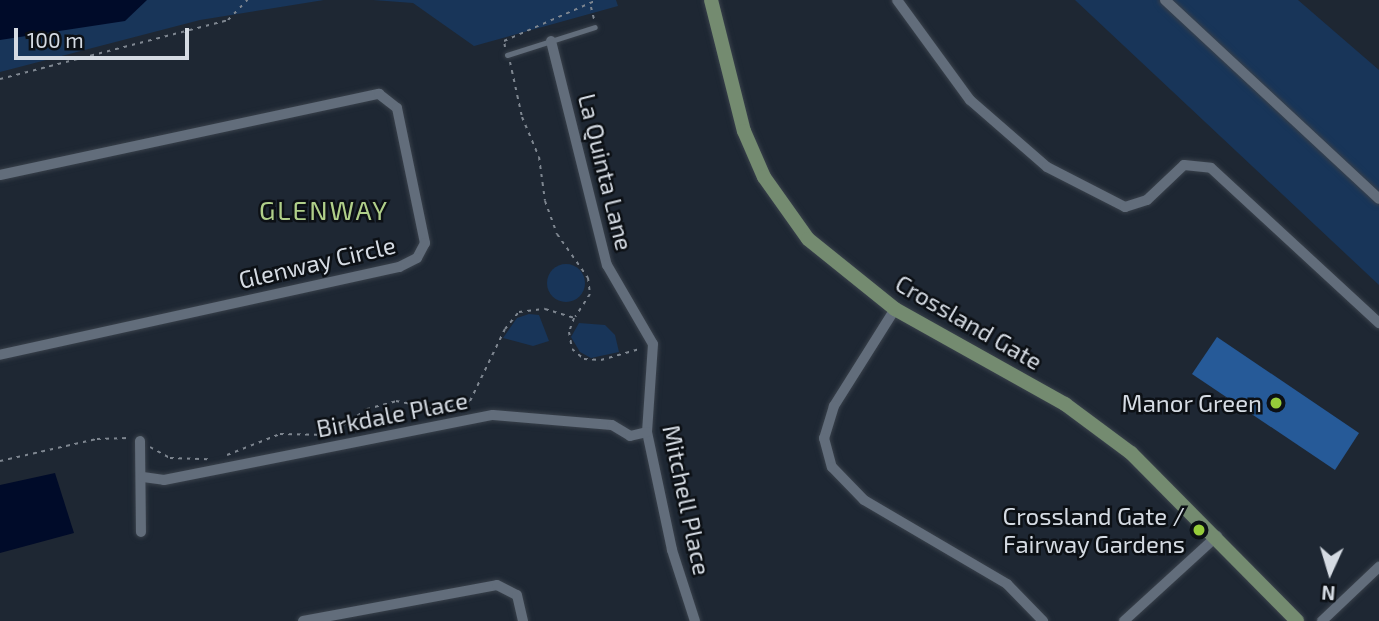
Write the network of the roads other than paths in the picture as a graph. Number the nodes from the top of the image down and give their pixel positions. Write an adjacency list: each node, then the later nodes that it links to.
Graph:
1 (711, 0): 9 (street, Crossland Gate)
2 (897, 0): 10 (street)
3 (1165, 0): 8 (street)
4 (595, 27): 5 (lane)
5 (551, 41): 6 (lane); 11 (street, La Quinta Lane)
6 (507, 55)
7 (0, 175): 12 (street, Glenway Circle)
8 (1379, 199)
9 (895, 310): 17 (street, Crossland Gate); 22 (street)
10 (1379, 323)
11 (653, 345): 13 (street, Mitchell Place)
12 (0, 355)
13 (647, 432): 15 (street, Birkdale Place); 21 (street, Mitchell Place)
14 (139, 440): 15 (street)
15 (143, 477): 16 (street)
16 (141, 533)
17 (1217, 536): 23 (street); 24 (street, Crossland Gate)
18 (1379, 567): 25 (street)
19 (303, 621): 20 (street)
20 (523, 621)
21 (695, 621)
22 (1043, 621)
23 (1124, 621)
24 (1297, 621)
25 (1322, 621)

